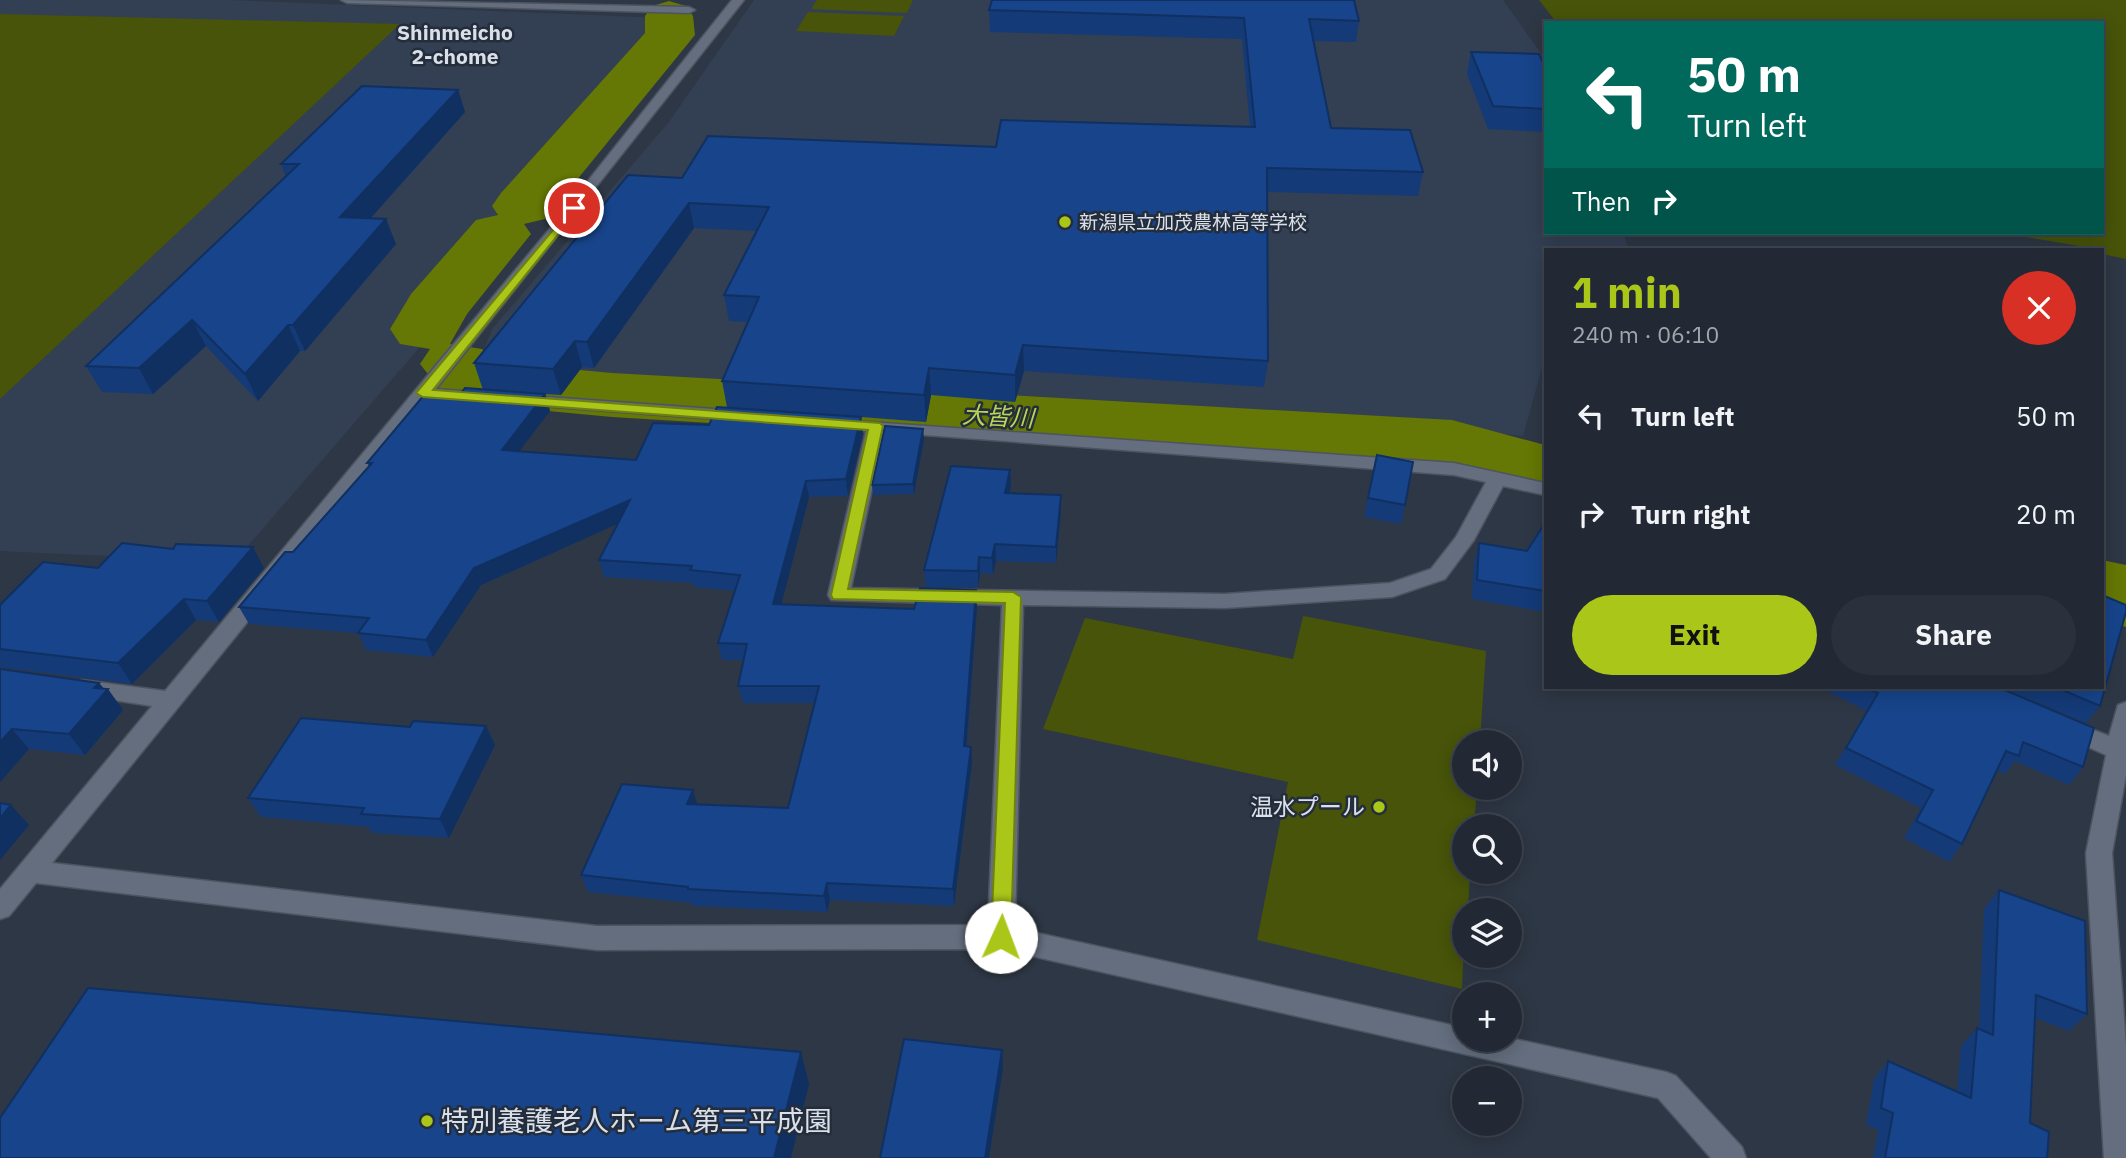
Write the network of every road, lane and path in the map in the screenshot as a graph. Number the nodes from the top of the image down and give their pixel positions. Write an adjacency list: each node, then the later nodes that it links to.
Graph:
1 (347, 0): 4 (street)
2 (676, 0): 5 (street)
3 (738, 0): 5 (street)
4 (408, 1): 5 (street)
5 (704, 18): 6 (street)
6 (423, 393): 7 (street); 14 (street)
7 (766, 418)
8 (821, 422): 9 (street)
9 (876, 426): 10 (street); 12 (street)
10 (1498, 477): 11 (street); 12 (street)
11 (1544, 489)
12 (1013, 597): 20 (street)
13 (65, 686): 14 (street)
14 (169, 699): 18 (street)
15 (2126, 711): 17 (street)
16 (2048, 719): 17 (street)
17 (2123, 752): 22 (street)
18 (30, 871): 19 (street); 20 (street)
19 (0, 908)
20 (1001, 937): 21 (street)
21 (1731, 1158)
22 (2119, 1158)

